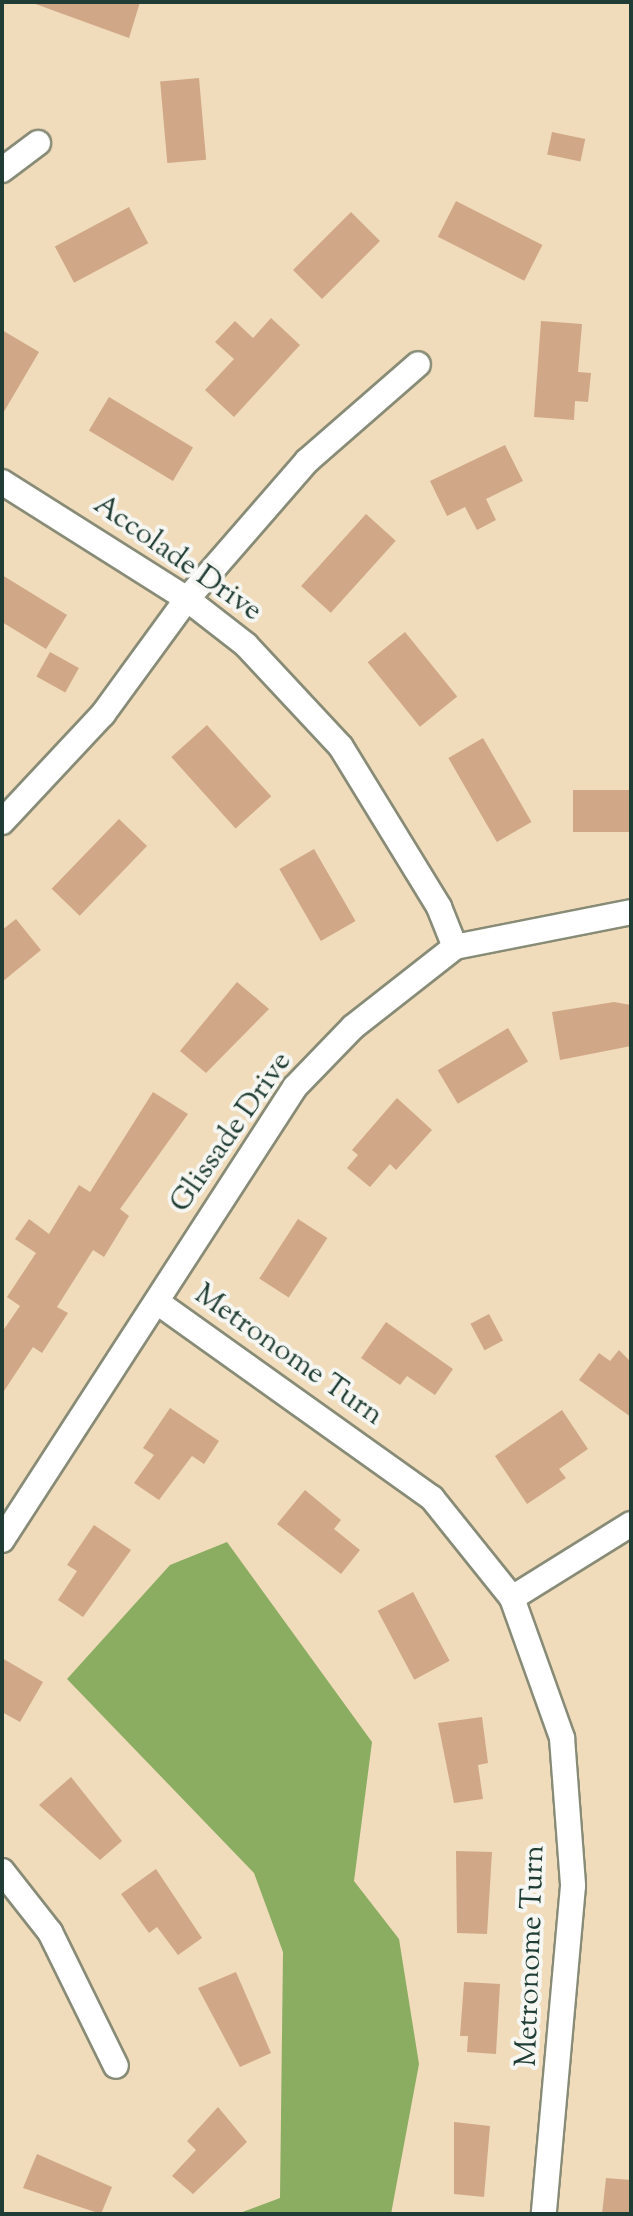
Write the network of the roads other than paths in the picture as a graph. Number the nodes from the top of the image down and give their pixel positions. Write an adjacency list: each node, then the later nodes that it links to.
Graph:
1 (38, 143): 2 (street)
2 (2, 170)
3 (418, 364): 5 (street)
4 (2, 482): 5 (street, Accolade Drive)
5 (187, 599): 6 (street); 8 (street, Accolade Drive)
6 (2, 822)
7 (631, 912): 8 (street, Glissade Drive)
8 (455, 947): 9 (street, Glissade Drive)
9 (157, 1302): 11 (street, Glissade Drive); 12 (street, Metronome Turn)
10 (631, 1524): 12 (street)
11 (2, 1540)
12 (512, 1598): 15 (street, Metronome Turn)
13 (2, 1871): 14 (street)
14 (116, 2066)
15 (544, 2214)

